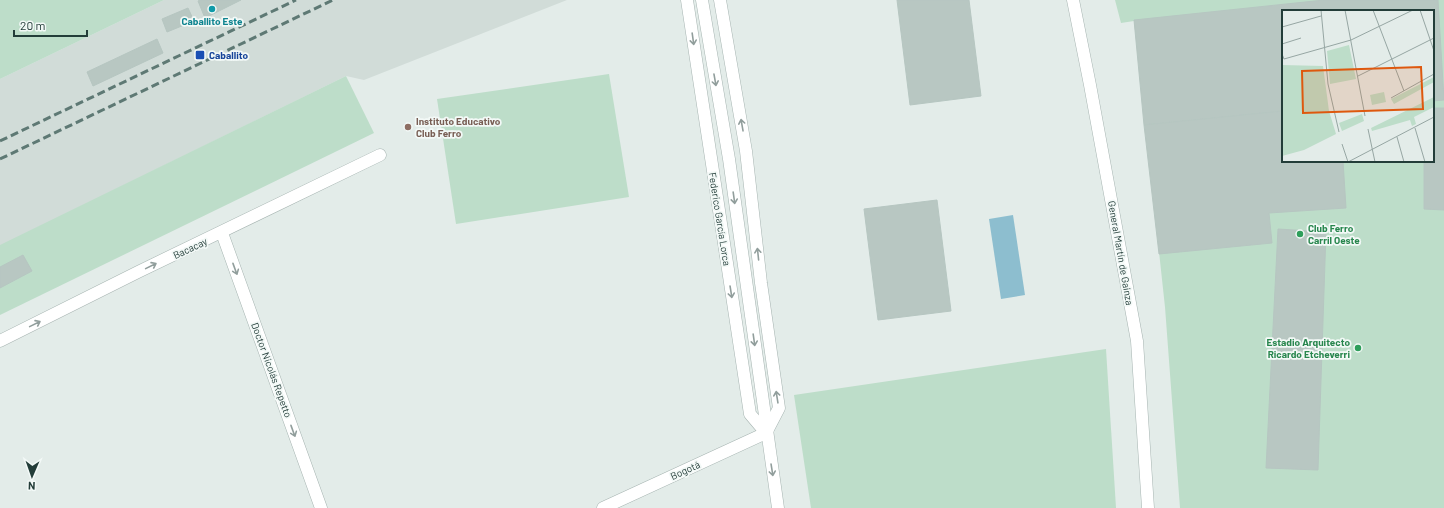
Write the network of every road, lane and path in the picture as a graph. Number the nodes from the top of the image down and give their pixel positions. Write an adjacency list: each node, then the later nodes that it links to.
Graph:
1 (687, 0): 8 (street, Federico García Lorca, one-way to 8)
2 (702, 0): 8 (street, Federico García Lorca, one-way to 8)
3 (720, 0): 8 (street, one-way to 3)
4 (1073, 0): 12 (street, General Martín de Gainza)
5 (380, 155): 6 (street, Bacacay)
6 (222, 232): 7 (street, Bacacay, one-way to 6); 9 (street, Doctor Nicolás Repetto, one-way to 9)
7 (0, 341)
8 (766, 433): 10 (street, Bogotá); 11 (street, Federico García Lorca, one-way to 11)
9 (321, 508)
10 (603, 508)
11 (778, 508)
12 (1148, 508)

